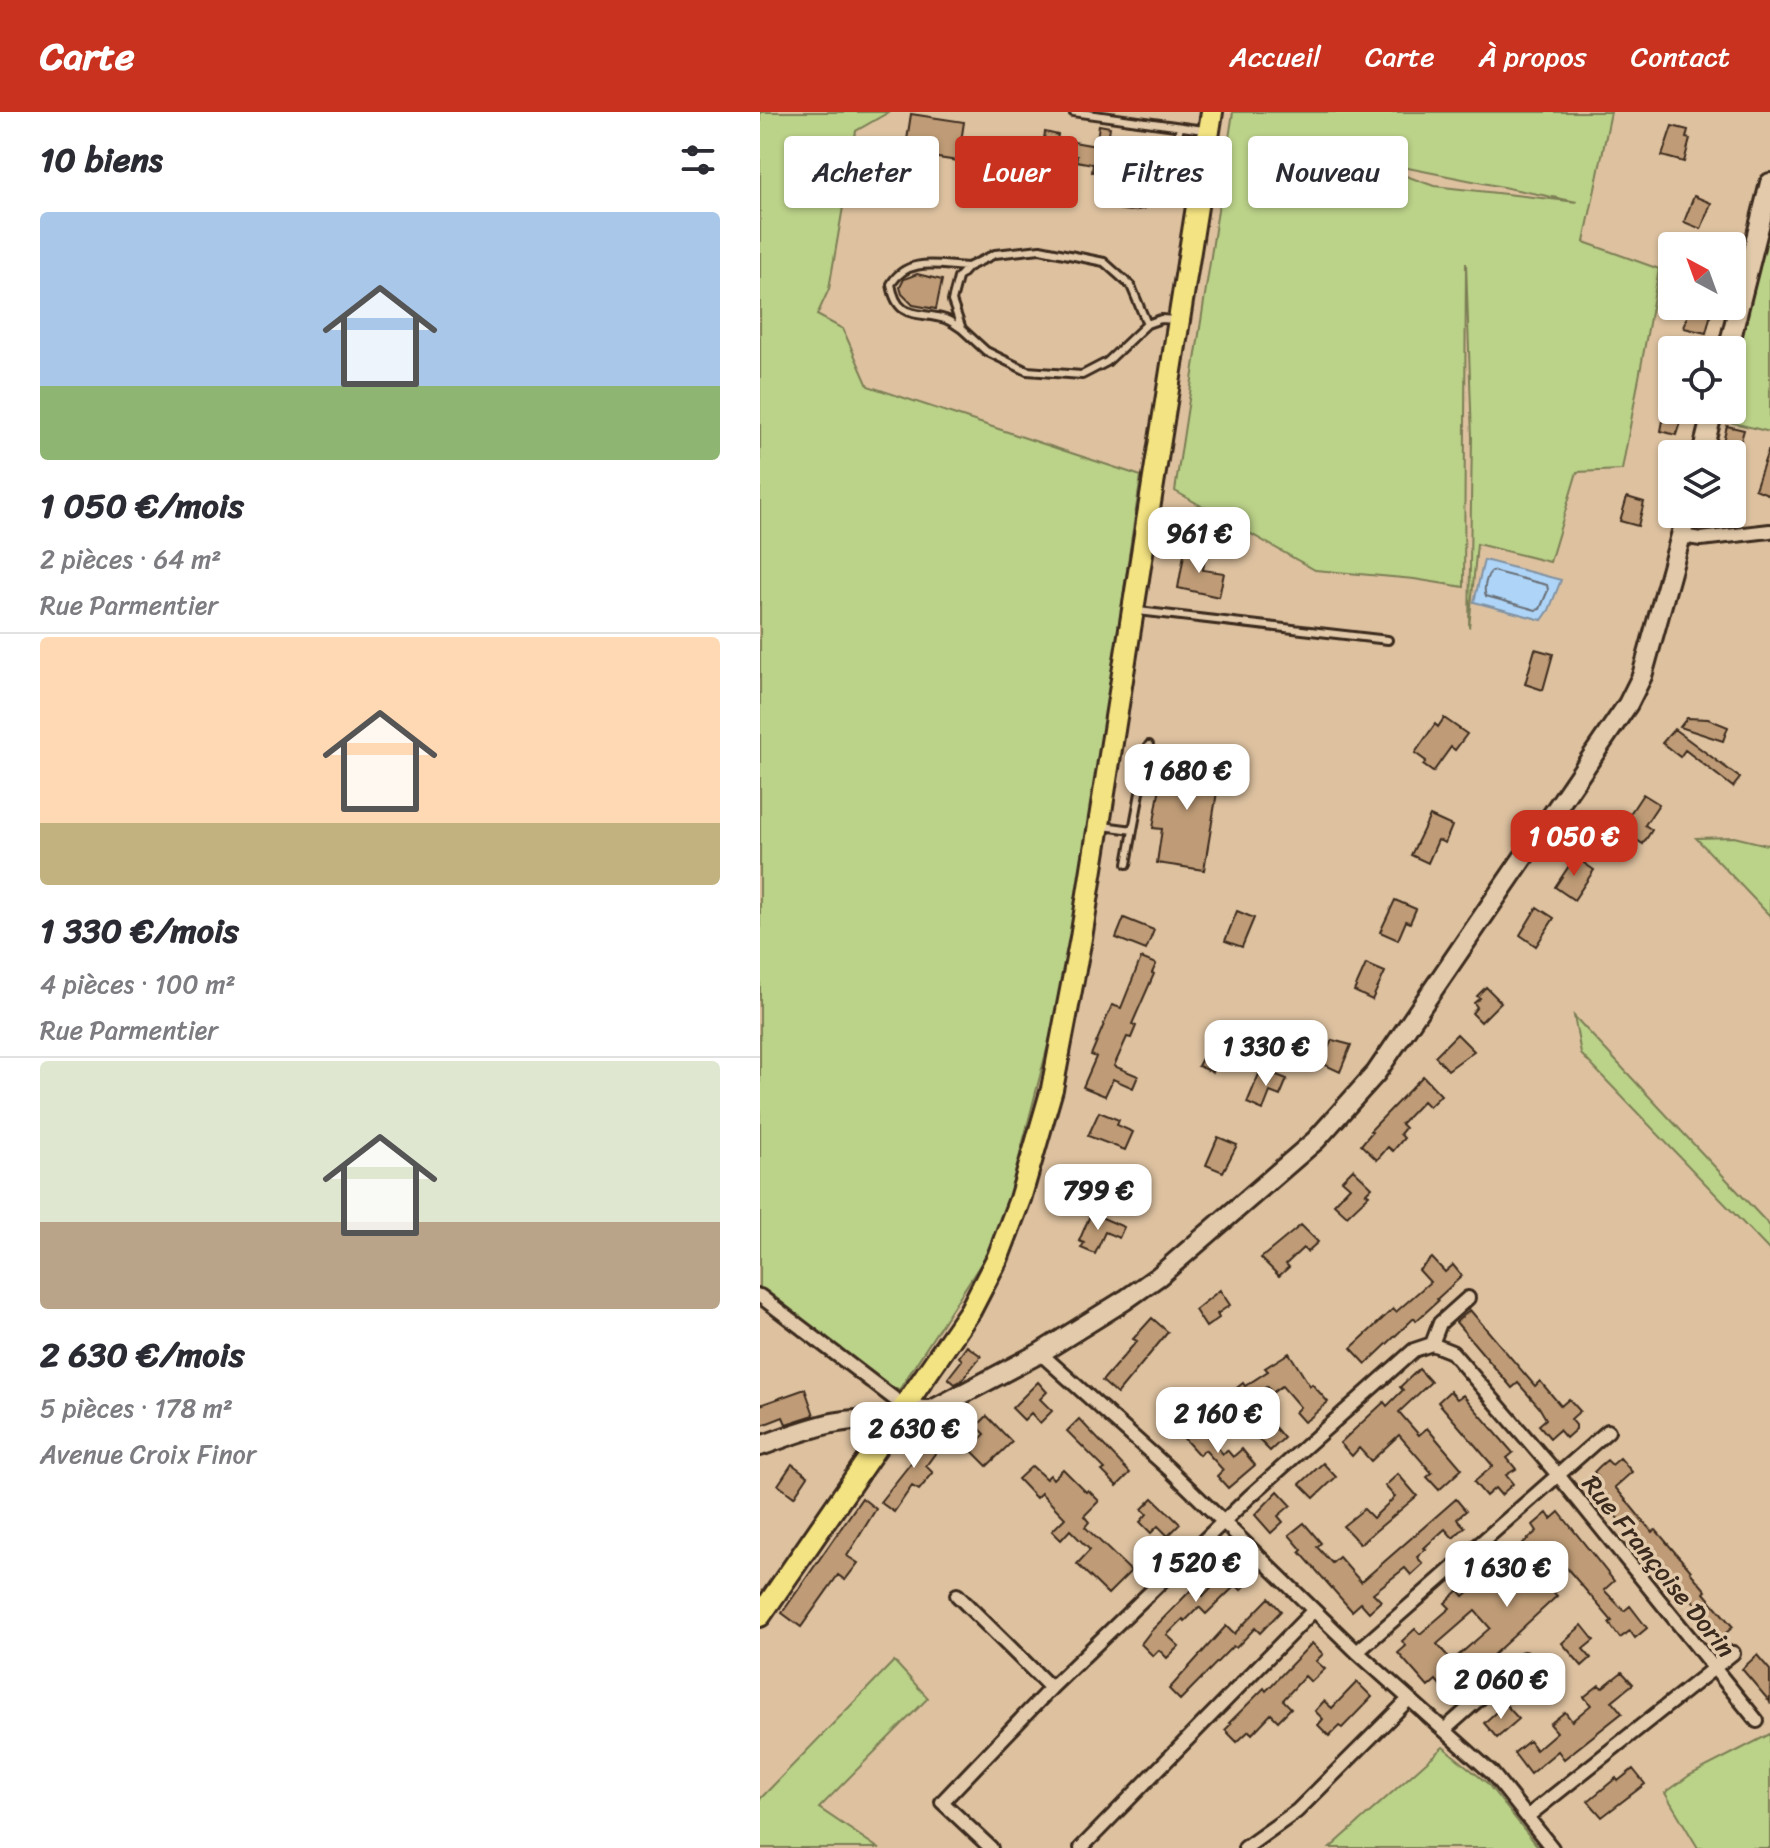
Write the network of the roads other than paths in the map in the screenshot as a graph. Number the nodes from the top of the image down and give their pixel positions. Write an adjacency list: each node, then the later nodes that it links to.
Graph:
1 (1073, 112): 3 (lane)
2 (1211, 121): 3 (lane); 7 (main road)
3 (1180, 127): 4 (lane)
4 (1178, 136)
5 (1770, 183): 10 (street)
6 (968, 267): 8 (lane); 9 (lane); 9 (lane)
7 (1180, 321): 8 (lane); 14 (main road)
8 (1147, 324): 9 (lane)
9 (962, 329)
10 (1732, 336)
11 (1683, 528): 13 (street)
12 (1770, 531): 13 (street)
13 (1681, 536): 23 (street)
14 (1134, 611): 15 (lane); 17 (main road)
15 (1388, 640)
16 (1149, 745): 18 (lane)
17 (1099, 825): 18 (lane); 24 (main road)
18 (1133, 830): 19 (lane)
19 (1127, 864)
20 (760, 1296): 24 (street)
21 (1468, 1298): 22 (street)
22 (1432, 1344): 27 (street, Rue Françoise Dorin); 28 (street)
23 (1040, 1353): 24 (street); 28 (street)
24 (902, 1412): 26 (street); 31 (main road)
25 (1608, 1431): 27 (street)
26 (760, 1446)
27 (1558, 1475): 32 (street); 35 (street, Rue Françoise Dorin)
28 (1222, 1523): 30 (street); 36 (street)
29 (957, 1595): 36 (street)
30 (1313, 1611): 32 (street); 42 (street)
31 (760, 1616)
32 (1357, 1652): 37 (street)
33 (1733, 1653): 35 (street)
34 (1524, 1659): 39 (street)
35 (1714, 1669): 38 (street, Rue Françoise Dorin); 40 (street)
36 (1051, 1688): 41 (street)
37 (1409, 1699): 39 (street); 43 (street)
38 (1757, 1721)
39 (1444, 1730): 40 (street)
40 (1528, 1816): 44 (street)
41 (991, 1848)
42 (1081, 1848)
43 (1245, 1848)
44 (1552, 1848)

